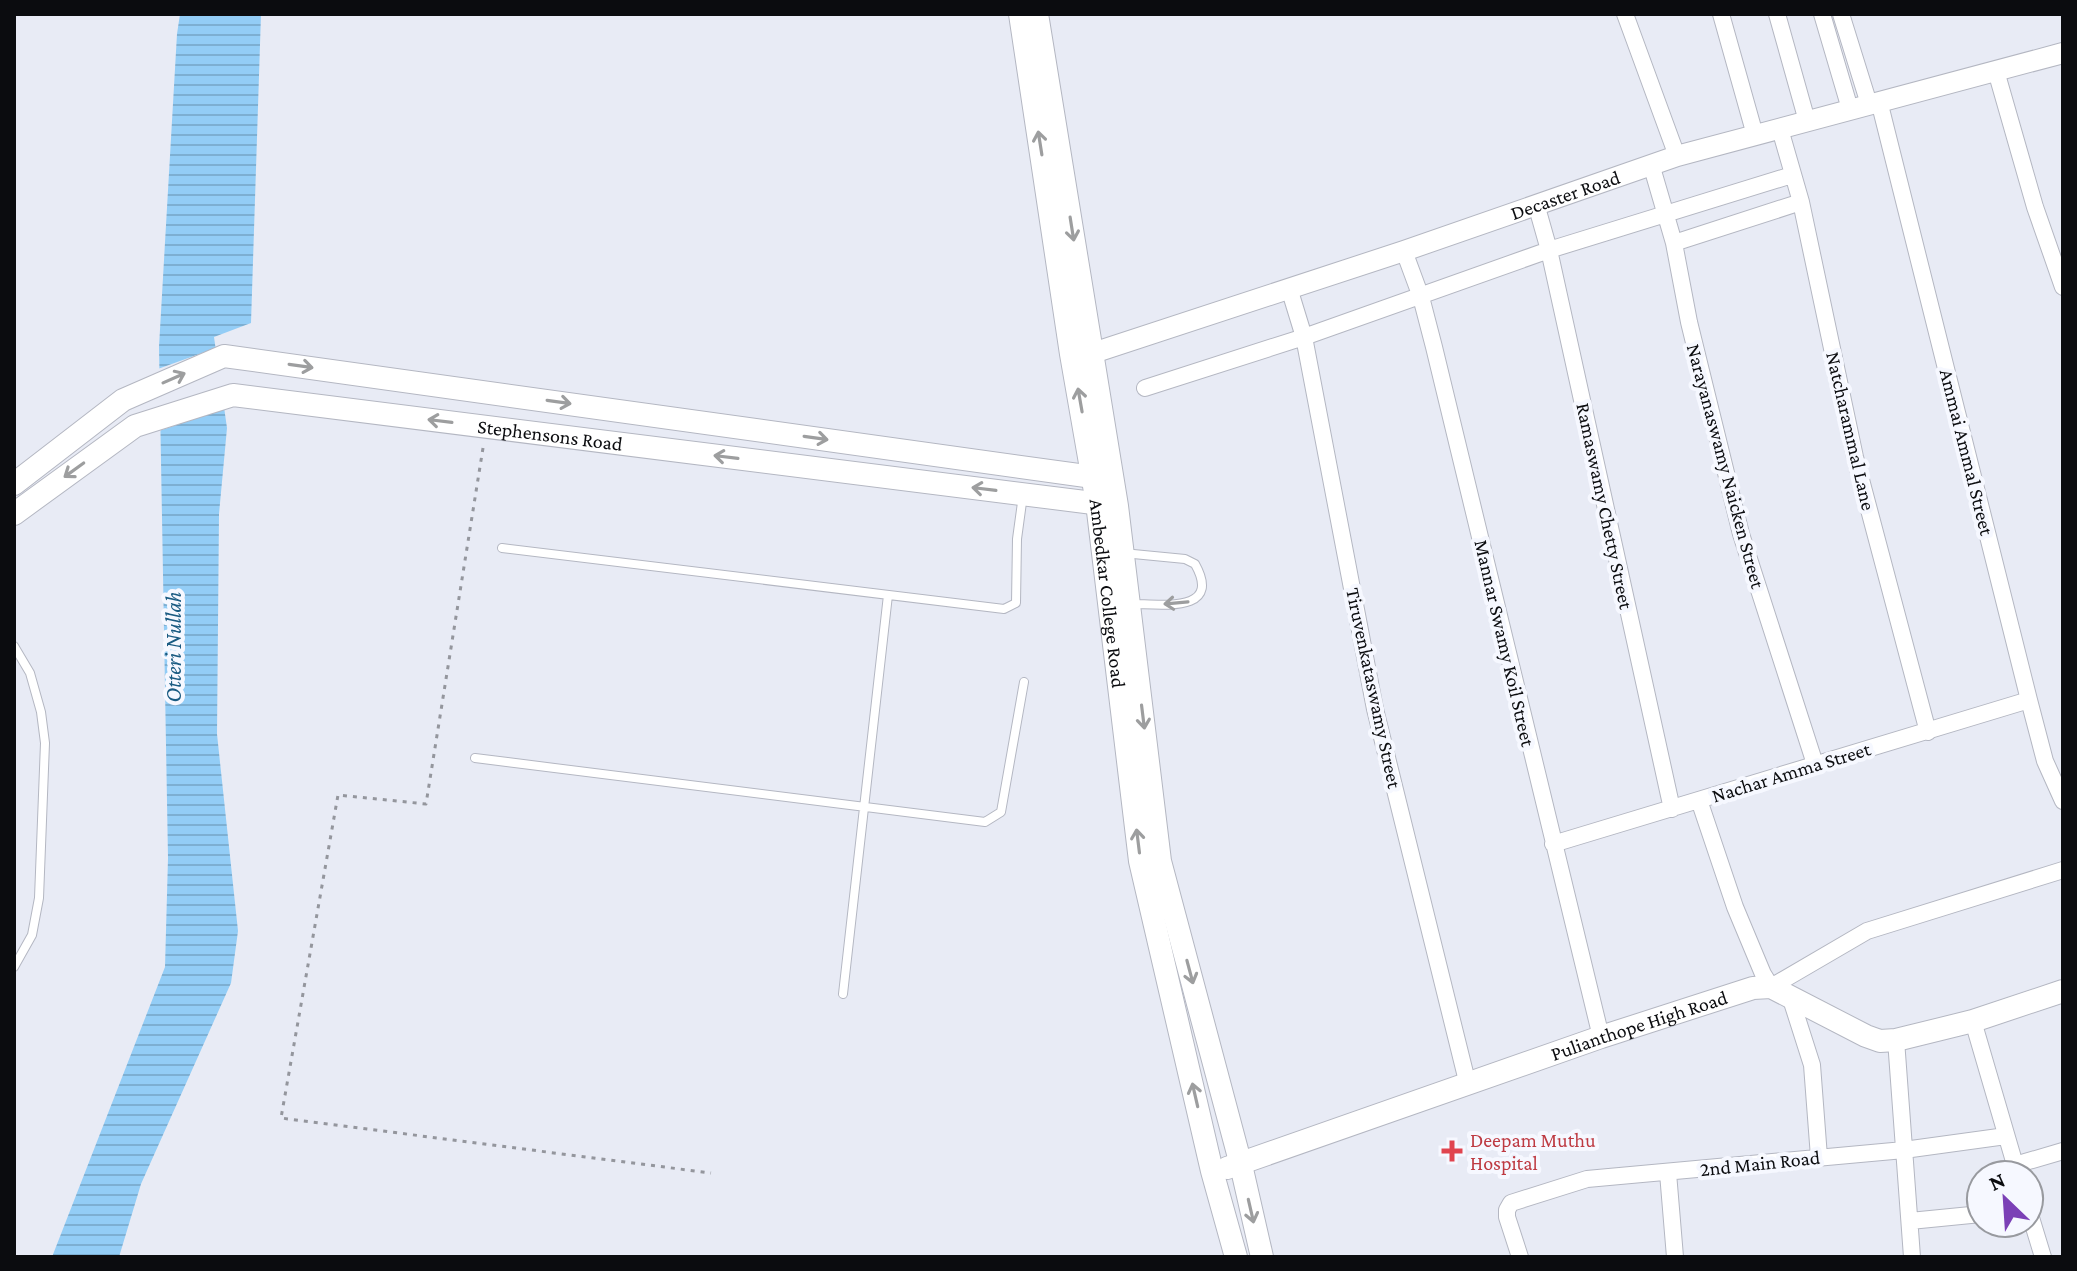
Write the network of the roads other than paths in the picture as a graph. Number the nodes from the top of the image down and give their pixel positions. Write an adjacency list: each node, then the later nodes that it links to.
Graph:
1 (1020, 14): 27 (main road, Ambedkar College Road, one-way to 1)
2 (1037, 14): 27 (main road, Ambedkar College Road, one-way to 27)
3 (1625, 14): 14 (street)
4 (1721, 14): 13 (street)
5 (1777, 14): 11 (street)
6 (1822, 14): 10 (street)
7 (1841, 14): 10 (street)
8 (2063, 53): 9 (street, Decaster Road)
9 (1996, 71): 10 (street, Decaster Road); 23 (street)
10 (1866, 104): 11 (street, Decaster Road); 40 (street, Ammai Ammal Street)
11 (1807, 121): 12 (street, Decaster Road)
12 (1780, 129): 13 (street, Decaster Road); 16 (street, Natcharammal Lane)
13 (1755, 135): 14 (street, Decaster Road)
14 (1677, 156): 15 (street, Decaster Road)
15 (1651, 164): 18 (street, Decaster Road); 19 (street, Narayanaswamy Naicken Street)
16 (1792, 175): 17 (street, Natcharammal Lane); 19 (street)
17 (1801, 202): 20 (street); 41 (street, Natcharammal Lane)
18 (1536, 204): 21 (street, Ramaswamy Chetty Street); 22 (street, Decaster Road)
19 (1667, 214): 20 (street, Narayanaswamy Naicken Street); 21 (street)
20 (1674, 243): 43 (street, Narayanaswamy Naicken Street)
21 (1549, 250): 25 (street); 47 (street, Ramaswamy Chetty Street)
22 (1404, 251): 24 (street, Decaster Road); 25 (street, Mannar Swamy Koil Street)
23 (2063, 287)
24 (1289, 288): 26 (street, Tiruvenkataswamy Street); 27 (street, Decaster Road)
25 (1421, 297): 26 (street); 48 (street, Mannar Swamy Koil Street)
26 (1304, 337): 28 (street); 57 (street, Tiruvenkataswamy Street)
27 (1082, 353): 29 (main road, Ambedkar College Road)
28 (1145, 388)
29 (1101, 475): 30 (main road, Stephensons Road, one-way to 29); 32 (main road, Ambedkar College Road)
30 (14, 484)
31 (1023, 494): 32 (main road, Stephensons Road); 33 (main road, Stephensons Road, one-way to 33); 36 (lane)
32 (1107, 505): 35 (main road, Ambedkar College Road); 65 (main road, Ambedkar College Road, one-way to 32)
33 (14, 514)
34 (502, 548): 36 (lane)
35 (1123, 553): 37 (main road, Ambedkar College Road); 37 (lane, one-way to 37)
36 (888, 595): 46 (lane)
37 (1129, 604): 64 (main road, Ambedkar College Road, one-way to 64)
38 (14, 646): 50 (lane)
39 (1024, 682): 46 (lane)
40 (2029, 700): 41 (street, Nachar Amma Street); 45 (street, Ammai Ammal Street)
41 (1928, 732): 43 (street, Nachar Amma Street)
42 (475, 758): 46 (lane)
43 (1815, 764): 44 (street, Nachar Amma Street)
44 (1699, 800): 47 (street, Nachar Amma Street); 51 (street)
45 (2063, 801)
46 (864, 808): 53 (lane)
47 (1672, 809): 48 (street, Nachar Amma Street)
48 (1553, 844): 55 (street, Mannar Swamy Koil Street)
49 (2063, 870): 51 (street)
50 (14, 967)
51 (1780, 991): 55 (main road, Pulianthope High Road); 56 (main road); 61 (street)
52 (2063, 991): 54 (main road)
53 (843, 994)
54 (1973, 1021): 56 (main road); 58 (street)
55 (1601, 1037): 57 (main road, Pulianthope High Road)
56 (1896, 1040): 59 (street)
57 (1468, 1085): 64 (main road, Pulianthope High Road)
58 (2006, 1136): 59 (street, 2nd Main Road); 62 (street)
59 (1904, 1150): 61 (street, 2nd Main Road); 68 (street)
60 (2063, 1151): 63 (street)
61 (1819, 1157): 66 (street, 2nd Main Road)
62 (2013, 1159)
63 (2043, 1159)
64 (1241, 1165): 65 (main road, Pulianthope High Road); 70 (main road, Ambedkar College Road, one-way to 70)
65 (1212, 1171): 69 (main road, Ambedkar College Road)
66 (1668, 1173): 71 (street, 2nd Main Road); 72 (street)
67 (1965, 1216): 68 (street)
68 (1910, 1221): 73 (street)
69 (1236, 1257)
70 (1262, 1257)
71 (1520, 1257)
72 (1675, 1257)
73 (1912, 1257)

